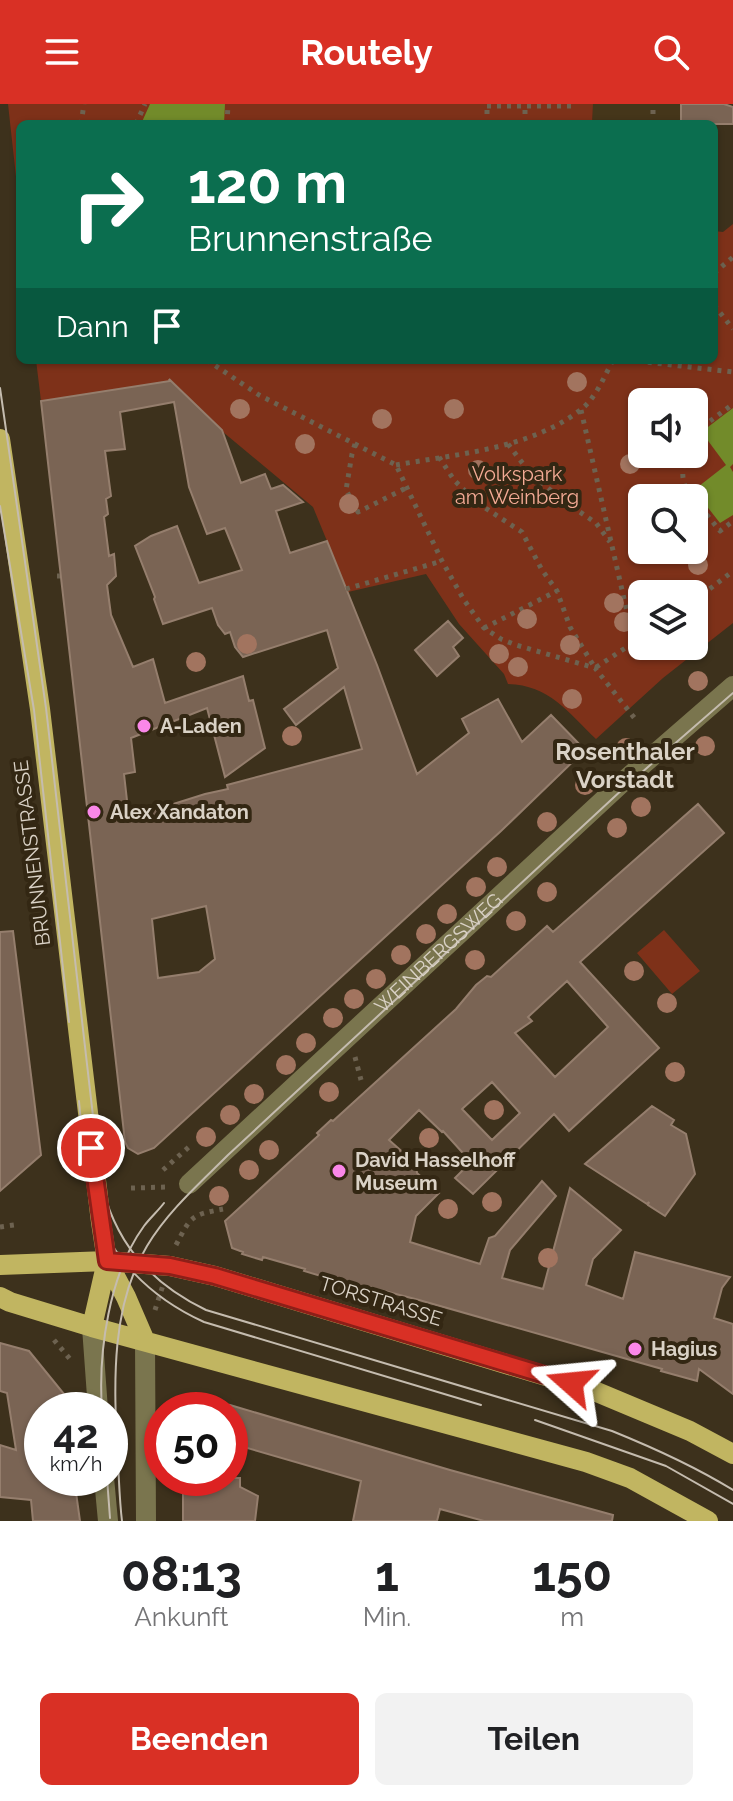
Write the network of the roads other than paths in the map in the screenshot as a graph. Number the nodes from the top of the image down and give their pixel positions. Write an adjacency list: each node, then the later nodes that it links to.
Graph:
1 (0, 439): 4 (main road, BRUNNENSTRASSE)
2 (731, 693): 3 (street, WEINBERGSWEG)
3 (189, 1184)
4 (107, 1261): 5 (main road, TORSTRASSE); 7 (main road); 8 (main road); 10 (main road, TORSTRASSE)
5 (0, 1265)
6 (0, 1297): 7 (main road)
7 (92, 1327): 8 (main road); 9 (street)
8 (145, 1341): 13 (street); 14 (main road)
9 (97, 1392)
10 (733, 1454)
11 (106, 1496): 12 (street)
12 (108, 1521)
13 (146, 1521)
14 (708, 1521)

